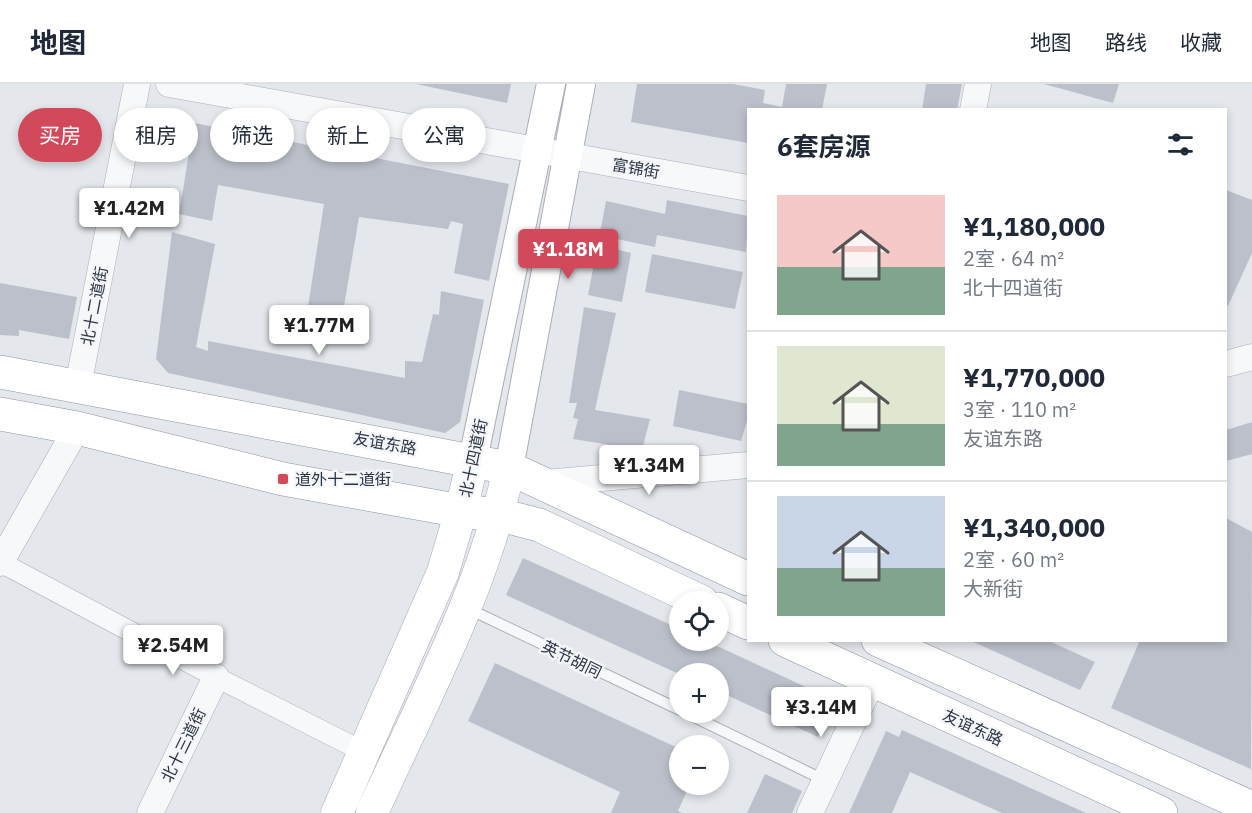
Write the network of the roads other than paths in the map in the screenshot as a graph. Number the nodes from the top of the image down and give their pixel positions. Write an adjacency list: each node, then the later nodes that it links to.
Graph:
1 (137, 84): 13 (street, 北十二道街)
2 (169, 84): 7 (street, 富锦街)
3 (550, 84): 7 (main road, 北十四道街)
4 (581, 84): 8 (main road)
5 (978, 84): 6 (street)
6 (973, 108)
7 (537, 149): 8 (street, 富锦街); 16 (main road, 北十四道街)
8 (568, 155): 9 (street, 富锦街); 18 (main road)
9 (747, 188)
10 (1252, 357): 11 (street)
11 (1227, 364)
12 (0, 372): 13 (highway, 友谊东路)
13 (78, 386): 16 (highway, 友谊东路)
14 (0, 414): 15 (highway)
15 (76, 428): 20 (highway); 22 (street)
16 (472, 459): 18 (highway, 友谊东路); 20 (main road, 北十四道街)
17 (747, 465): 19 (street)
18 (509, 468): 19 (highway, 友谊东路); 21 (main road)
19 (546, 483): 23 (highway, 友谊东路)
20 (462, 511): 21 (highway); 34 (main road, 北十四道街)
21 (500, 515): 24 (highway); 25 (main road)
22 (0, 562): 30 (street)
23 (747, 579)
24 (679, 591)
25 (465, 607): 32 (lane, 英节胡同); 39 (main road)
26 (729, 614): 27 (highway)
27 (747, 623)
28 (789, 642): 31 (highway, 友谊东路)
29 (882, 642): 36 (highway)
30 (216, 677): 34 (street); 37 (street, 北十三道街)
31 (872, 681): 35 (street); 41 (highway, 友谊东路)
32 (669, 705)
33 (707, 723): 35 (lane)
34 (364, 752): 38 (main road, 北十四道街)
35 (825, 780): 40 (street)
36 (1252, 808)
37 (150, 813)
38 (338, 813)
39 (372, 813)
40 (810, 813)
41 (1161, 813)

